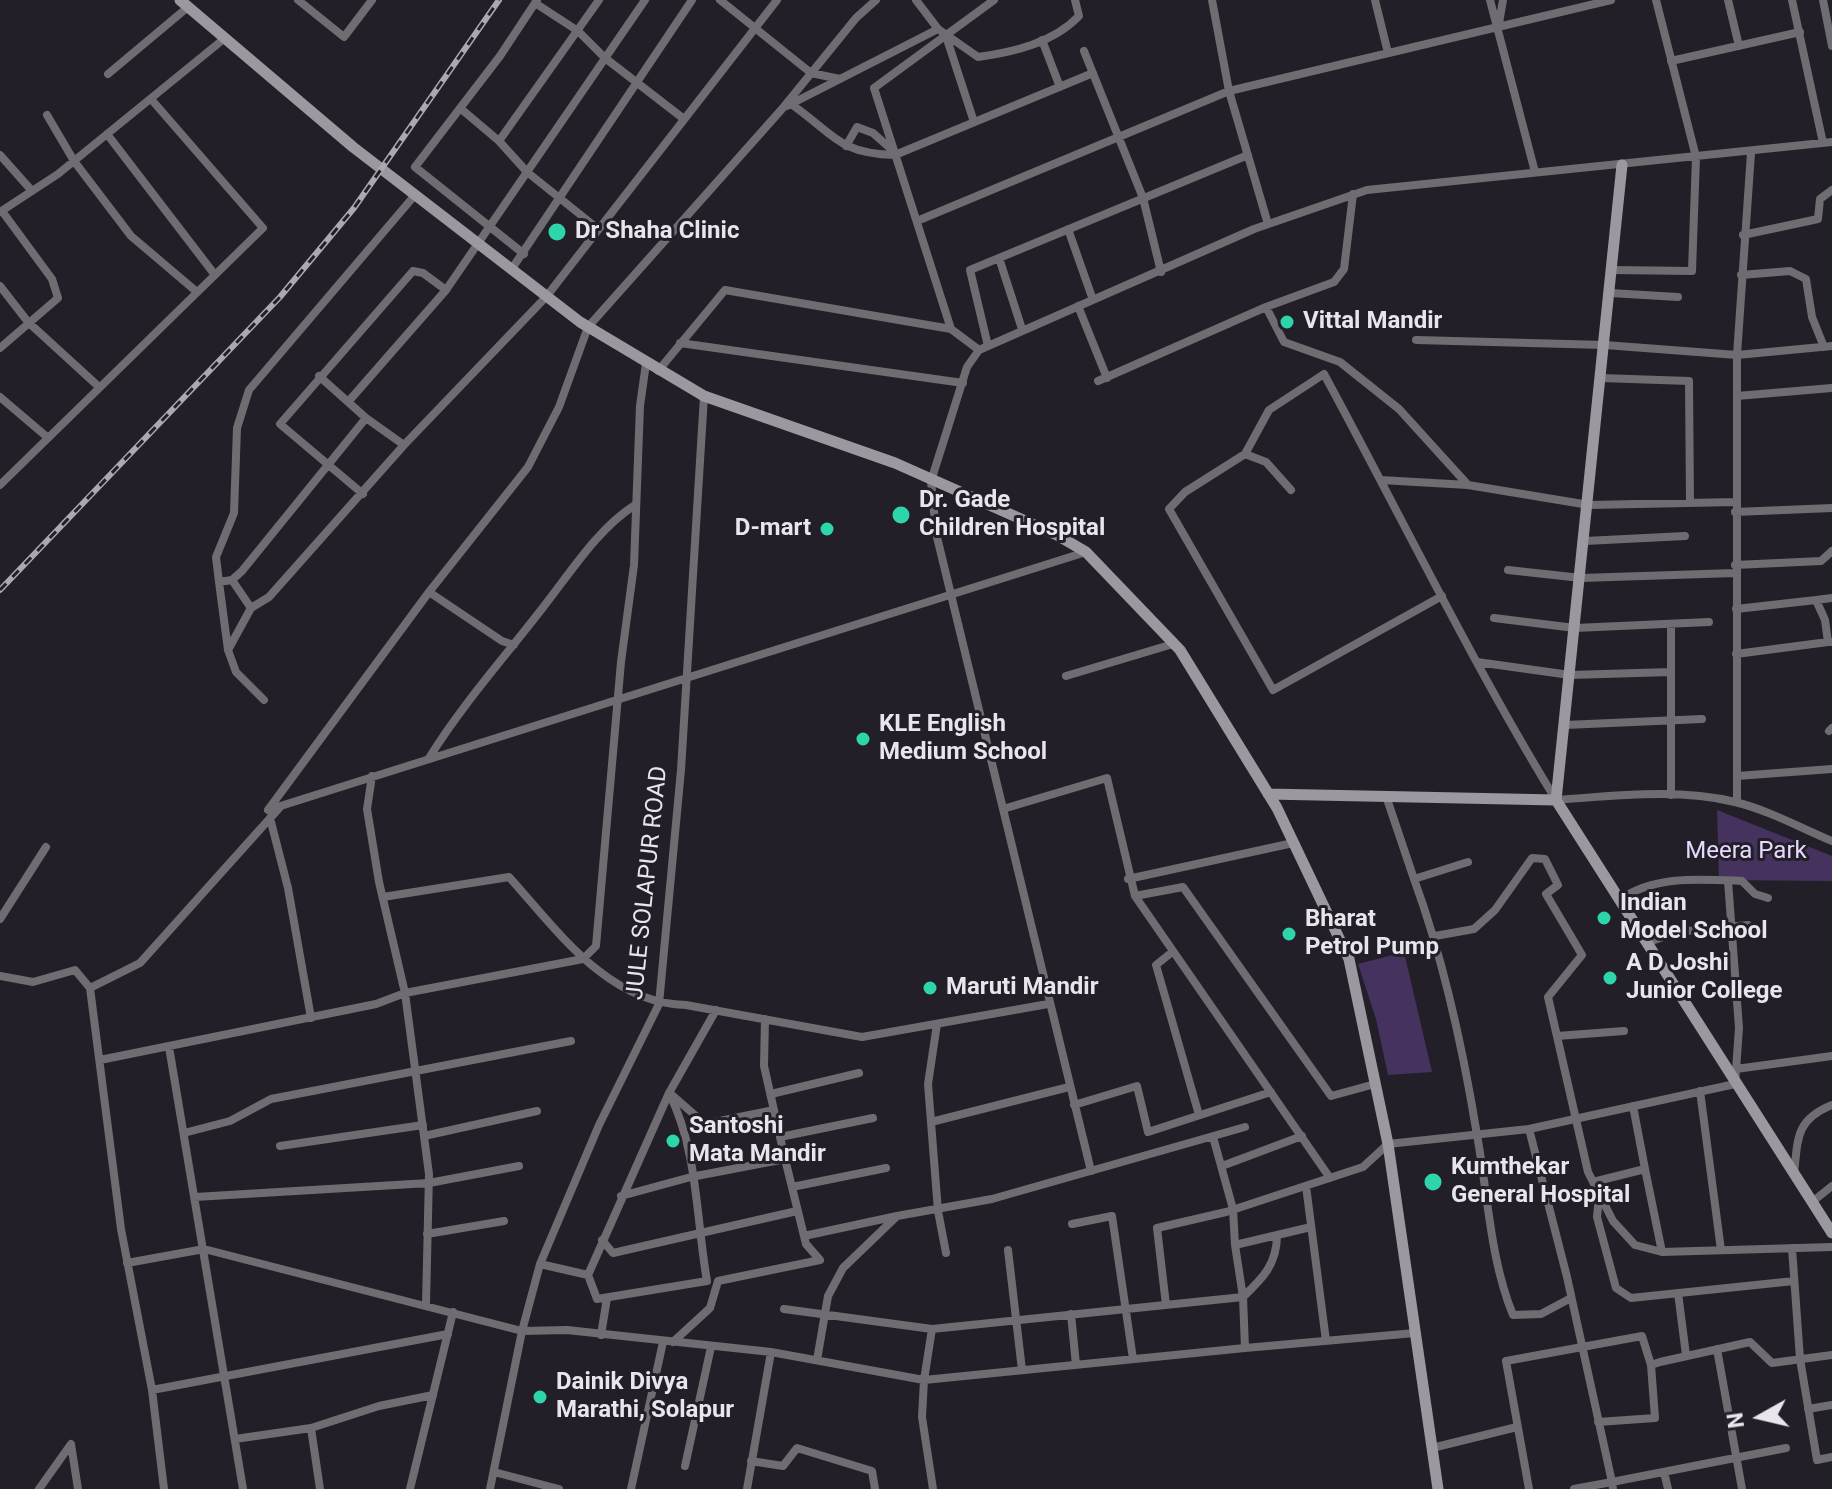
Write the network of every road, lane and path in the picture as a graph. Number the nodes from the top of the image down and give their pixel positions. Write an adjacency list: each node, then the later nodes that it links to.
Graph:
1 (298, 0): 2 (street)
2 (372, 0)
3 (599, 0): 28 (street)
4 (645, 0): 37 (street)
5 (692, 0): 43 (street)
6 (720, 0): 26 (street)
7 (762, 0): 24 (street)
8 (876, 0): 39 (street)
9 (916, 0): 27 (street)
10 (994, 0): 30 (street)
11 (1075, 0): 32 (street)
12 (1223, 0): 21 (street)
13 (1375, 0): 36 (street)
14 (1490, 0): 25 (street)
15 (1503, 0): 25 (street)
16 (1611, 0): 25 (street)
17 (1656, 0): 38 (street)
18 (1728, 0): 33 (street)
19 (1792, 0): 29 (street)
20 (1823, 0): 34 (street)
21 (1212, 1): 45 (street)
22 (536, 2): 28 (street); 48 (street)
23 (184, 4): 31 (street); 41 (street)
24 (774, 4): 26 (street)
25 (1498, 26): 36 (street); 66 (street)
26 (755, 28): 39 (street); 51 (street)
27 (938, 29): 30 (street); 42 (street)
28 (578, 31): 37 (street); 55 (street)
29 (1800, 32): 33 (street); 56 (street)
30 (946, 36): 32 (street); 52 (street); 58 (street)
31 (225, 38): 46 (street); 70 (street)
32 (1042, 40): 44 (street)
33 (1739, 46): 38 (street)
34 (1832, 46)
35 (1084, 51): 40 (street)
36 (1388, 53): 45 (street)
37 (605, 58): 43 (street); 65 (street)
38 (1671, 61): 62 (street)
39 (811, 73): 42 (street); 49 (street)
40 (1093, 73): 44 (street); 54 (street)
41 (108, 74)
42 (840, 79): 47 (street)
43 (637, 82): 51 (street); 72 (street)
44 (1060, 87): 52 (street)
45 (1229, 91): 54 (street); 61 (street)
46 (151, 99): 53 (street); 86 (street)
47 (791, 104): 49 (street); 57 (street)
48 (460, 108): 55 (street); 76 (street)
49 (782, 109): 98 (street)
50 (47, 115): 63 (street)
51 (684, 119): 77 (street)
52 (974, 122): 58 (street)
53 (107, 134): 63 (street); 86 (street)
54 (1120, 137): 71 (street); 74 (street)
55 (499, 141): 65 (street)
56 (1828, 143): 59 (street)
57 (846, 146): 58 (street); 58 (street)
58 (895, 153): 74 (street)
59 (1751, 153): 62 (street); 79 (street)
60 (0, 155): 68 (street)
61 (1248, 155): 71 (street); 75 (street)
62 (1696, 157): 64 (street); 84 (street)
63 (74, 161): 68 (street); 90 (street)
64 (1622, 165): 66 (street); 84 (street)
65 (527, 172): 72 (street); 76 (street)
66 (1535, 172): 69 (street)
67 (1832, 190): 79 (street)
68 (32, 191): 73 (street)
69 (1353, 194): 75 (street); 96 (street)
70 (415, 195): 80 (street); 143 (street)
71 (1143, 198): 78 (street); 85 (street)
72 (558, 199): 77 (street); 81 (street)
73 (1, 212): 97 (street)
74 (917, 221): 99 (street)
75 (1268, 224): 85 (street)
76 (488, 226): 80 (street); 81 (street)
77 (597, 228): 92 (street)
78 (1068, 229): 82 (street); 94 (street)
79 (1743, 235): 87 (street)
80 (477, 242): 83 (street); 89 (street)
81 (524, 254): 83 (street)
82 (999, 258): 100 (street); 106 (street)
83 (511, 270): 92 (street)
84 (1612, 270): 91 (street)
85 (1161, 272): 94 (street)
86 (215, 275): 90 (street)
87 (1741, 275): 104 (street); 107 (street)
88 (0, 286): 97 (street)
89 (446, 290): 110 (street); 118 (street)
90 (197, 292): 113 (street)
91 (1610, 293): 93 (street); 103 (street)
92 (546, 297): 98 (street); 121 (street)
93 (1678, 297)
94 (1093, 300): 95 (street)
95 (1078, 306): 96 (street); 100 (street)
96 (1266, 307): 127 (street)
97 (28, 322): 105 (street); 113 (street)
98 (588, 327): 108 (street); 144 (street)
99 (951, 329): 102 (street); 106 (street)
100 (1022, 329): 106 (street)
101 (1416, 340): 103 (street)
102 (680, 343): 109 (street); 112 (street)
103 (1605, 345): 107 (street); 111 (street)
104 (1828, 346): 107 (street)
105 (0, 348)
106 (984, 348): 112 (street)
107 (1737, 355): 116 (street)
108 (646, 363): 109 (street); 131 (street)
109 (658, 371): 115 (street)
110 (319, 376): 118 (street); 123 (street)
111 (1601, 378): 130 (street); 132 (street)
112 (963, 383): 125 (street)
113 (98, 386): 120 (street)
114 (1832, 388): 116 (street)
115 (704, 396): 125 (street); 162 (street, JULE SOLAPUR ROAD)
116 (1737, 396): 133 (street)
117 (0, 397): 120 (street)
118 (348, 402): 119 (street)
119 (366, 418): 121 (street); 123 (street)
120 (47, 437): 126 (street)
121 (404, 445): 129 (street)
122 (1245, 454): 124 (street); 128 (street); 146 (street)
123 (328, 463): 129 (street); 142 (street)
124 (1381, 480): 127 (street); 146 (street)
125 (931, 481): 138 (street); 145 (street)
126 (0, 485)
127 (1468, 485): 132 (street)
128 (1291, 490)
129 (363, 494): 149 (street)
130 (1690, 502): 132 (street); 133 (street)
131 (635, 505): 157 (street); 165 (street)
132 (1589, 505): 136 (street)
133 (1735, 507): 134 (street); 139 (street)
134 (1832, 508)
135 (1685, 536): 136 (street)
136 (1585, 541): 141 (street)
137 (1832, 551): 139 (street)
138 (1086, 552): 145 (street); 156 (street)
139 (1735, 569): 141 (street); 150 (street)
140 (1508, 570): 141 (street)
141 (1581, 578): 154 (street)
142 (232, 580): 143 (street); 149 (street)
143 (219, 582): 158 (street)
144 (429, 592): 157 (street); 179 (street)
145 (952, 595): 162 (street); 180 (street)
146 (1442, 596): 160 (street)
147 (1832, 598): 148 (street)
148 (1816, 600): 150 (street); 155 (street)
149 (251, 608): 158 (street)
150 (1736, 609): 159 (street)
151 (1494, 618): 154 (street)
152 (1709, 622): 153 (street)
153 (1671, 624): 154 (street); 161 (street)
154 (1575, 628): 163 (street)
155 (1830, 642): 159 (street)
156 (1173, 644): 164 (street); 174 (street)
157 (514, 645): 170 (street)
158 (228, 650): 166 (street)
159 (1736, 654): 173 (street)
160 (1477, 662): 163 (street); 177 (street)
161 (1671, 672): 163 (street); 168 (street)
162 (688, 675): 165 (street); 203 (street, JULE SOLAPUR ROAD)
163 (1570, 675): 169 (street)
164 (1066, 676)
165 (617, 698): 170 (street); 199 (street)
166 (264, 700)
167 (1702, 719): 168 (street)
168 (1671, 720): 169 (street); 175 (street)
169 (1565, 725): 177 (street)
170 (429, 758): 172 (street)
171 (1832, 769): 173 (street)
172 (372, 776): 179 (street); 190 (street)
173 (1737, 776): 178 (street)
174 (1268, 794): 176 (street); 183 (street)
175 (1671, 795): 177 (street); 178 (street)
176 (1386, 796): 177 (street); 187 (street)
177 (1556, 800): 192 (street)
178 (1737, 802): 182 (street)
179 (281, 805): 181 (street)
180 (1003, 809): 186 (street); 204 (street)
181 (270, 818): 201 (street); 206 (street)
182 (1832, 841)
183 (1293, 843): 186 (street); 218 (street)
184 (46, 847): 193 (street)
185 (1468, 862): 187 (street)
186 (1128, 879): 189 (street)
187 (1414, 879): 196 (street)
188 (1728, 881): 191 (street); 192 (street); 195 (street)
189 (1135, 896): 198 (street); 218 (street)
190 (383, 897): 199 (street); 202 (street)
191 (1768, 898)
192 (1619, 900): 197 (street)
193 (0, 919)
194 (1748, 925): 195 (street)
195 (1731, 926): 197 (street); 215 (street)
196 (1435, 936): 210 (street); 237 (street)
197 (1646, 943): 219 (street)
198 (1171, 953): 222 (street); 230 (street)
199 (583, 959): 202 (street); 203 (street)
200 (0, 976): 201 (street)
201 (90, 988): 214 (street)
202 (405, 993): 206 (street); 216 (street)
203 (659, 1004): 205 (street); 285 (street, JULE SOLAPUR ROAD)
204 (1048, 1004): 208 (street); 220 (street)
205 (716, 1010): 207 (street); 223 (street)
206 (311, 1018): 212 (street)
207 (765, 1019): 208 (street); 224 (street)
208 (937, 1024): 233 (street)
209 (1624, 1031): 210 (street)
210 (1557, 1036): 232 (street)
211 (571, 1041): 216 (street)
212 (169, 1047): 214 (street); 238 (street)
213 (1832, 1056): 215 (street)
214 (100, 1060): 284 (street)
215 (1736, 1069): 219 (street)
216 (415, 1072): 234 (street); 238 (street)
217 (859, 1073): 224 (street)
218 (1375, 1084): 243 (street)
219 (1735, 1084): 221 (street); 251 (street)
220 (1069, 1087): 225 (street); 233 (street)
221 (1700, 1091): 227 (street); 281 (street)
222 (1271, 1092): 230 (street); 240 (street)
223 (669, 1093): 228 (street); 252 (street); 259 (street)
224 (771, 1094): 228 (street)
225 (1074, 1105): 230 (street); 250 (street)
226 (1832, 1105): 251 (street)
227 (1633, 1106): 232 (street); 249 (street)
228 (774, 1110): 241 (street)
229 (537, 1111): 239 (street)
230 (1199, 1115)
231 (873, 1118): 241 (street)
232 (1577, 1118): 236 (street); 254 (street)
233 (931, 1122): 265 (street)
234 (423, 1125): 239 (street); 244 (street)
235 (1245, 1127): 242 (street)
236 (1529, 1129): 237 (street); 291 (street)
237 (1477, 1132): 243 (street); 291 (street)
238 (184, 1133): 261 (street)
239 (424, 1136): 255 (street)
240 (1302, 1136): 247 (street); 253 (street)
241 (780, 1137): 245 (street)
242 (1213, 1137): 247 (street); 250 (street)
243 (1388, 1144): 253 (street); 302 (street)
244 (280, 1146)
245 (785, 1159): 252 (street); 258 (street)
246 (519, 1166): 255 (street)
247 (1222, 1166): 263 (street)
248 (886, 1168): 258 (street)
249 (1645, 1169): 254 (street); 282 (street)
250 (1091, 1171): 265 (street)
251 (1794, 1175): 262 (street)
252 (691, 1177): 259 (street); 270 (street)
253 (1330, 1178): 256 (street)
254 (1593, 1182): 260 (street)
255 (429, 1183): 261 (street); 272 (street)
256 (1306, 1186): 263 (street); 269 (street)
257 (1832, 1186): 262 (street)
258 (792, 1187): 264 (street)
259 (621, 1196): 275 (street)
260 (1600, 1196): 282 (street); 288 (street)
261 (195, 1197): 279 (street)
262 (1812, 1202): 271 (street)
263 (1233, 1209): 276 (street); 293 (street)
264 (797, 1211): 270 (street); 274 (street)
265 (938, 1211): 266 (street); 283 (street)
266 (897, 1216): 274 (street); 298 (street)
267 (504, 1221): 272 (street)
268 (1072, 1224): 294 (street)
269 (1311, 1227): 273 (street); 305 (street)
270 (698, 1231): 275 (street); 290 (street)
271 (1832, 1233)
272 (427, 1234): 292 (street)
273 (1277, 1235): 276 (street); 289 (street)
274 (804, 1236): 306 (street)
275 (602, 1240): 286 (street)
276 (1235, 1245): 289 (street)
277 (1832, 1247): 278 (street)
278 (1792, 1248): 281 (street); 287 (street)
279 (204, 1249): 284 (street); 292 (street); 320 (street)
280 (1008, 1250): 299 (street)
281 (1721, 1250): 282 (street)
282 (1662, 1252)
283 (946, 1253)
284 (127, 1263): 322 (street)
285 (540, 1264): 286 (street); 301 (street, JULE SOLAPUR ROAD)
286 (588, 1275): 290 (street)
287 (1794, 1281): 288 (street); 315 (street)
288 (1678, 1293): 312 (street)
289 (1243, 1297): 293 (street); 309 (street)
290 (607, 1298): 304 (street)
291 (1571, 1298): 307 (street)
292 (426, 1304): 296 (street)
293 (1166, 1305): 294 (street)
294 (1126, 1308): 297 (street); 314 (street)
295 (784, 1309): 298 (street)
296 (453, 1312): 301 (street); 303 (street)
297 (1071, 1314): 299 (street); 317 (street)
298 (825, 1315): 300 (street); 316 (street)
299 (1017, 1320): 300 (street); 319 (street)
300 (932, 1329): 321 (street)
301 (522, 1331): 304 (street); 336 (street, JULE SOLAPUR ROAD)
302 (1415, 1333): 305 (street); 330 (street)
303 (448, 1334): 320 (street); 323 (street)
304 (601, 1335): 306 (street)
305 (1326, 1341): 309 (street)
306 (668, 1343): 308 (street); 347 (street)
307 (1582, 1346): 318 (street); 326 (street); 327 (street)
308 (711, 1347): 311 (street); 335 (street)
309 (1245, 1348): 314 (street)
310 (1717, 1349): 312 (street); 315 (street); 333 (street)
311 (771, 1352): 316 (street); 334 (street)
312 (1686, 1355): 318 (street)
313 (1832, 1355): 315 (street)
314 (1133, 1359): 317 (street)
315 (1800, 1359): 325 (street)
316 (817, 1360): 321 (street)
317 (1076, 1365): 319 (street)
318 (1651, 1365): 326 (street)
319 (1022, 1370): 321 (street)
320 (225, 1376): 322 (street); 329 (street)
321 (924, 1380): 350 (street)
322 (152, 1390): 341 (street)
323 (433, 1395): 328 (street); 344 (street)
324 (1832, 1405): 325 (street)
325 (1808, 1409): 332 (street)
326 (1598, 1422): 338 (street)
327 (1517, 1427): 330 (street); 352 (street)
328 (311, 1428): 329 (street); 343 (street)
329 (235, 1439): 342 (street)
330 (1432, 1448): 351 (street)
331 (1786, 1448): 333 (street)
332 (1832, 1457)
333 (1735, 1458): 337 (street); 355 (street)
334 (751, 1461): 348 (street); 349 (street)
335 (685, 1466)
336 (494, 1472): 345 (street, JULE SOLAPUR ROAD); 346 (street)
337 (1664, 1472): 338 (street); 354 (street)
338 (1612, 1485): 353 (street)
339 (39, 1489): 340 (street)
340 (78, 1489)
341 (164, 1489)
342 (243, 1489)
343 (320, 1489)
344 (410, 1489)
345 (490, 1489)
346 (559, 1489)
347 (631, 1489)
348 (747, 1489)
349 (875, 1489)
350 (933, 1489)
351 (1438, 1489)
352 (1529, 1489)
353 (1574, 1489)
354 (1668, 1489)
355 (1742, 1489)

